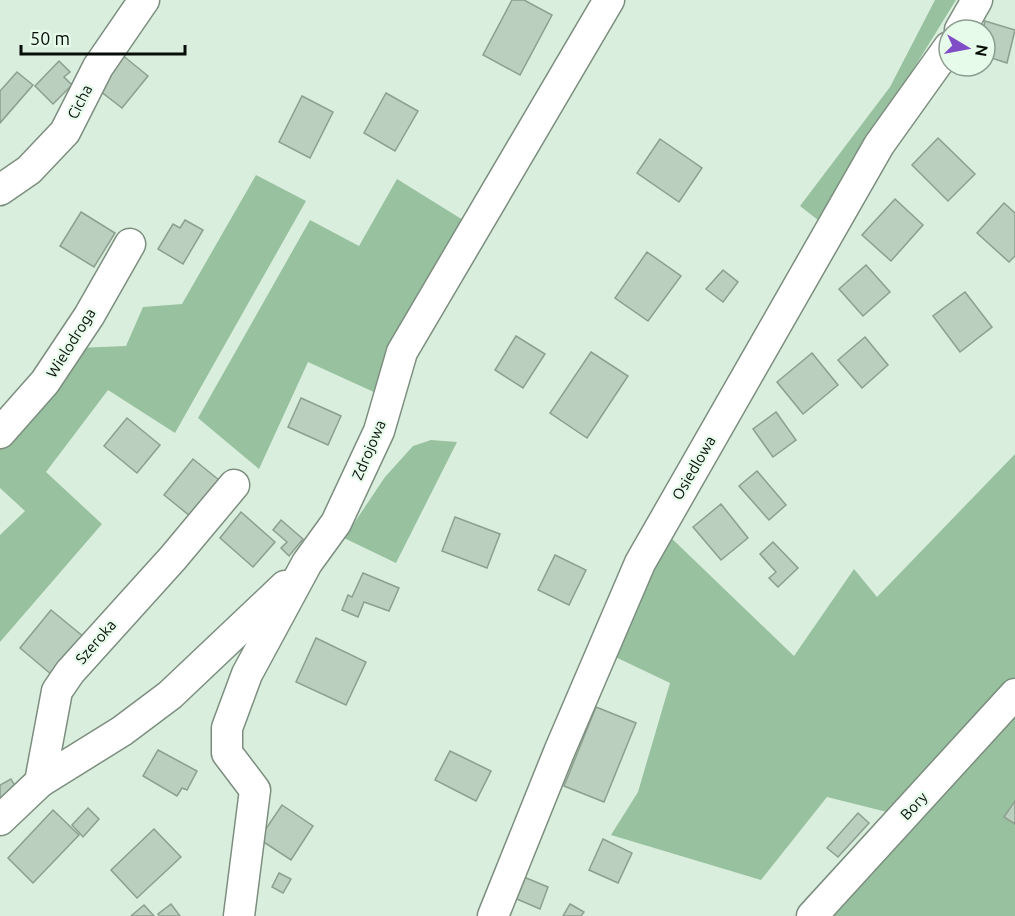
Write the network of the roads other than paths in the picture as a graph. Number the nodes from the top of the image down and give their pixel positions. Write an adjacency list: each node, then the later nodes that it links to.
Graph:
1 (144, 0): 6 (street, Cicha)
2 (609, 0): 10 (street, Zdrojowa)
3 (977, 0): 4 (street)
4 (967, 18)
5 (937, 64): 15 (street, Osiedlowa)
6 (0, 190)
7 (130, 244): 8 (street, Wielodroga)
8 (0, 433)
9 (234, 485): 12 (street, Szeroka)
10 (307, 562): 12 (street); 14 (street, Zdrojowa)
11 (1015, 694): 16 (street, Bory)
12 (40, 782): 13 (street)
13 (0, 820)
14 (239, 916)
15 (493, 916)
16 (812, 916)

